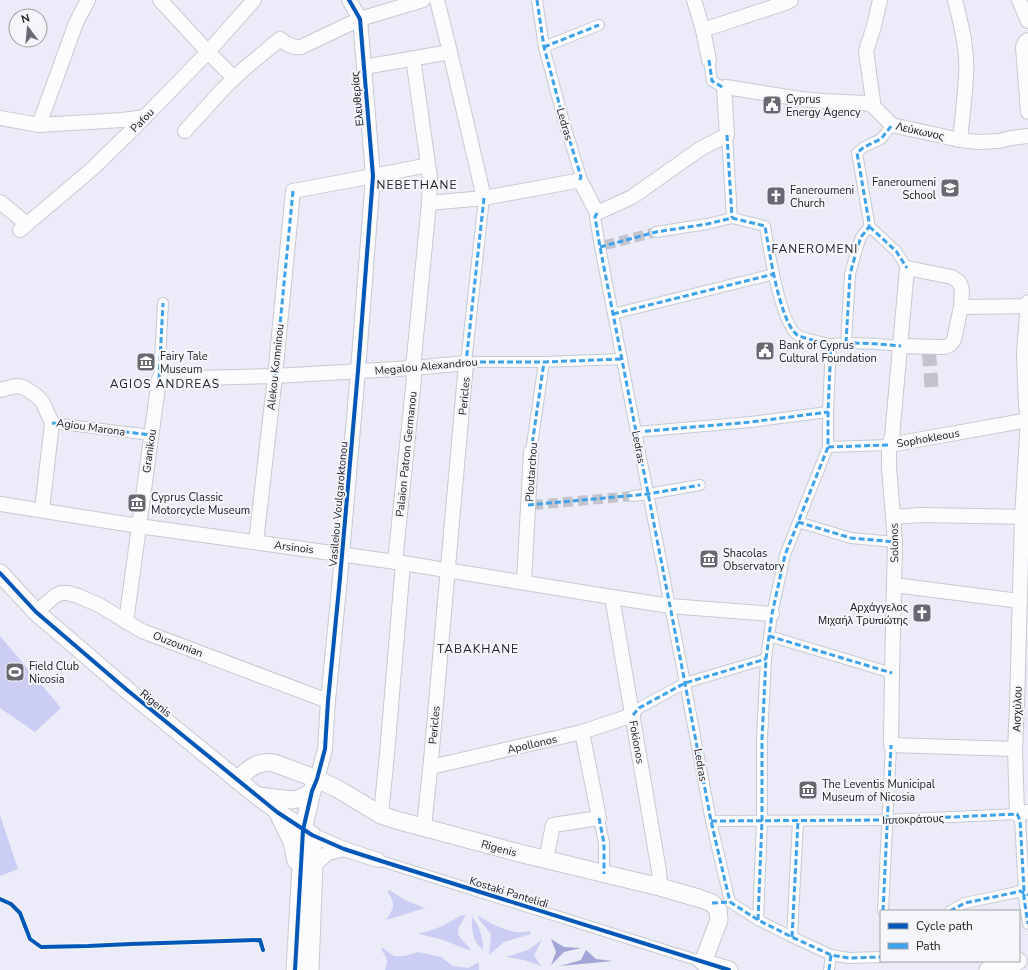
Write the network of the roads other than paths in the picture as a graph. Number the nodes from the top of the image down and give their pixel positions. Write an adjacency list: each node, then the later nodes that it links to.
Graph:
1 (88, 0): 30 (street)
2 (160, 0): 19 (street)
3 (254, 0): 19 (street, Pafou)
4 (349, 0): 13 (street)
5 (423, 0): 13 (street)
6 (437, 0): 20 (street)
7 (537, 0): 18 (street, Ledras)
8 (694, 0): 16 (street)
9 (791, 0): 16 (street)
10 (880, 0): 26 (street)
11 (955, 0): 35 (street)
12 (1019, 0): 14 (street)
13 (360, 20): 23 (street, Ελευθερίας); 24 (street)
14 (1028, 21)
15 (599, 24): 18 (street)
16 (703, 30): 22 (street)
17 (1028, 40): 27 (street)
18 (544, 47): 38 (street, Ledras)
19 (208, 52): 24 (street); 28 (street, Pafou)
20 (450, 52): 21 (street); 39 (street)
21 (413, 58): 23 (street); 36 (street, Palaion Patron Germanou)
22 (709, 60): 25 (street)
23 (364, 67): 37 (street, Ελευθερίας)
24 (234, 78): 32 (street)
25 (724, 88): 26 (street); 33 (street)
26 (872, 105): 31 (street, Λεύκωνος)
27 (1028, 112)
28 (144, 117): 30 (street); 40 (street, Pafou)
29 (0, 118): 30 (street)
30 (39, 125)
31 (892, 125): 35 (street, Λεύκωνος); 44 (street)
32 (185, 131)
33 (727, 135): 42 (street); 43 (street)
34 (1028, 136): 35 (street, Λεύκωνος)
35 (960, 140)
36 (428, 165): 37 (street); 41 (street, Palaion Patron Germanou)
37 (373, 176): 59 (street, Vasileiou Voulgaroktonou); 61 (street, Alekou Komninou)
38 (579, 182): 39 (street); 42 (street, Ledras)
39 (484, 198): 41 (street); 57 (street, Pericles)
40 (0, 202)
41 (429, 202): 58 (street, Palaion Patron Germanou)
42 (597, 213): 51 (street, Ledras)
43 (732, 218): 45 (street); 47 (street)
44 (869, 227): 46 (street); 52 (street)
45 (656, 232)
46 (907, 268): 50 (street); 54 (street, Solonos)
47 (774, 274): 51 (street); 53 (street)
48 (163, 302): 62 (street, Granikou)
49 (1028, 304): 50 (street); 60 (street, Αισχύλου)
50 (961, 307): 54 (street)
51 (613, 314): 55 (street, Ledras)
52 (846, 343): 53 (street); 54 (street)
53 (831, 344): 64 (street)
54 (901, 346): 69 (street, Solonos)
55 (622, 360): 56 (street, Megalou Alexandrou); 67 (street, Ledras)
56 (544, 362): 57 (street, Megalou Alexandrou); 71 (street, Ploutarchou)
57 (466, 363): 58 (street, Megalou Alexandrou); 85 (street, Pericles)
58 (413, 368): 59 (street, Megalou Alexandrou); 84 (street, Palaion Patron Germanou)
59 (358, 371): 61 (street, Megalou Alexandrou); 83 (street, Vasileiou Voulgaroktonou)
60 (1026, 373): 65 (street, Αισχύλου)
61 (275, 376): 62 (street, Megalou Alexandrou); 81 (street, Alekou Komninou)
62 (159, 379): 68 (street, Granikou)
63 (0, 390): 66 (street, Agiou Marona)
64 (828, 412): 67 (street); 70 (street)
65 (1028, 420): 69 (street, Sophokleous); 78 (street, Αισχύλου)
66 (52, 423): 68 (street, Agiou Marona); 76 (street)
67 (636, 432): 73 (street, Ledras)
68 (151, 435): 80 (street, Granikou)
69 (889, 445): 70 (street, Sophokleous); 77 (street, Solonos)
70 (828, 447): 79 (street)
71 (532, 452): 87 (street, Ploutarchou)
72 (700, 485): 73 (street)
73 (648, 494): 74 (street); 90 (street, Ledras)
74 (633, 496)
75 (0, 504): 76 (street, Arsinois)
76 (42, 510): 80 (street, Arsinois)
77 (893, 517): 78 (street); 82 (street, Solonos)
78 (1025, 518): 91 (street, Αισχύλου)
79 (798, 522): 82 (street); 93 (street)
80 (139, 526): 81 (street, Arsinois); 94 (street, Granikou)
81 (256, 542): 83 (street, Arsinois)
82 (894, 542): 88 (street, Solonos)
83 (342, 554): 84 (street, Arsinois); 99 (street, Vasileiou Voulgaroktonou)
84 (399, 562): 85 (street, Arsinois); 111 (street, Palaion Patron Germanou)
85 (448, 572): 87 (street, Arsinois); 105 (street, Pericles)
86 (0, 573): 92 (street, Rigenis)
87 (524, 582): 89 (street, Arsinois)
88 (894, 585): 91 (street); 97 (street, Solonos)
89 (614, 598): 90 (street, Arsinois); 101 (street, Fokionos)
90 (670, 606): 93 (street, Arsinois); 98 (street, Ledras)
91 (1023, 609): 100 (street, Αισχύλου)
92 (36, 612): 94 (street, Ouzounian); 106 (street, Rigenis)
93 (772, 614): 95 (street)
94 (126, 622): 99 (street, Ouzounian)
95 (769, 636): 96 (street); 97 (street)
96 (766, 660): 98 (street); 113 (street)
97 (892, 673): 103 (street, Solonos)
98 (685, 683): 101 (street); 115 (street, Ledras)
99 (328, 701): 107 (street, Vasileiou Voulgaroktonou)
100 (1023, 706): 104 (street, Αισχύλου)
101 (633, 715): 102 (street, Apollonos); 125 (street, Fokionos)
102 (582, 732): 105 (street, Apollonos); 112 (street)
103 (890, 745): 104 (street); 114 (street, Solonos)
104 (1015, 749): 110 (street, Αισχύλου)
105 (431, 767): 117 (street, Pericles)
106 (237, 780): 107 (street, Rigenis); 108 (street, Rigenis)
107 (315, 785): 108 (street); 111 (street, Rigenis); 118 (street, Vasileiou Voulgaroktonou)
108 (256, 795): 109 (street, Rigenis)
109 (277, 812): 118 (street, Rigenis); 124 (street)
110 (1022, 813): 114 (street, Ιπποκράτους); 126 (street, Αισχύλου)
111 (381, 815): 117 (street, Rigenis)
112 (599, 818): 121 (street); 123 (street)
113 (762, 820): 115 (street, Ιπποκράτους); 116 (street, Ιπποκράτους); 132 (street)
114 (887, 820): 116 (street, Ιπποκράτους); 129 (street, Solonos)
115 (711, 821): 127 (street, Ledras)
116 (798, 821): 133 (street)
117 (424, 827): 121 (street, Rigenis)
118 (307, 832): 119 (street, Kostaki Pantelidi); 122 (street); 124 (street)
119 (344, 848): 120 (street, Kostaki Pantelidi); 122 (street)
120 (378, 860): 136 (street, Kostaki Pantelidi)
121 (546, 860): 123 (street, Rigenis)
122 (314, 866): 139 (street)
123 (604, 874): 125 (street, Rigenis)
124 (300, 885): 138 (street)
125 (660, 887): 128 (street, Rigenis)
126 (1026, 894): 130 (street); 131 (street, Αισχύλου)
127 (730, 902): 128 (street); 132 (street)
128 (712, 903): 136 (street)
129 (883, 910)
130 (952, 910)
131 (1025, 917)
132 (758, 920): 133 (street)
133 (792, 937): 134 (street)
134 (831, 955): 135 (street); 141 (street)
135 (880, 957)
136 (703, 962): 140 (street)
137 (1015, 962): 142 (street)
138 (295, 970)
139 (310, 970)
140 (729, 970)
141 (829, 970)
142 (988, 970)

